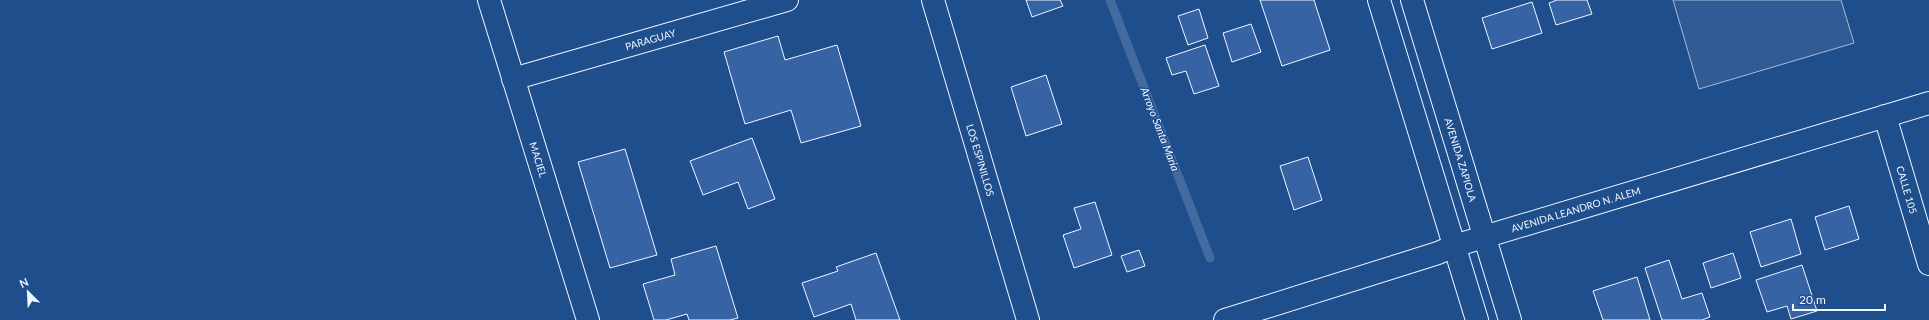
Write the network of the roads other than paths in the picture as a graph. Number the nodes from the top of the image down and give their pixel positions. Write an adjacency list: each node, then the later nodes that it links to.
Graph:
1 (489, 0): 6 (main road, MACIEL)
2 (787, 0): 6 (main road, PARAGUAY)
3 (933, 0): 13 (main road, LOS ESPINILLOS)
4 (1379, 0): 10 (main road)
5 (1412, 0): 9 (main road, AVENIDA ZAPIOLA)
6 (513, 79): 12 (main road, MACIEL)
7 (1929, 103): 8 (main road, AVENIDA LEANDRO N. ALEM)
8 (1885, 116): 9 (main road, AVENIDA LEANDRO N. ALEM); 11 (main road, CALLE 105)
9 (1485, 237): 10 (main road, AVENIDA LEANDRO N. ALEM); 16 (main road, AVENIDA ZAPIOLA)
10 (1454, 246): 14 (main road, AVENIDA LEANDRO N. ALEM); 15 (main road)
11 (1929, 264)
12 (588, 320)
13 (1028, 320)
14 (1225, 320)
15 (1477, 320)
16 (1510, 320)

